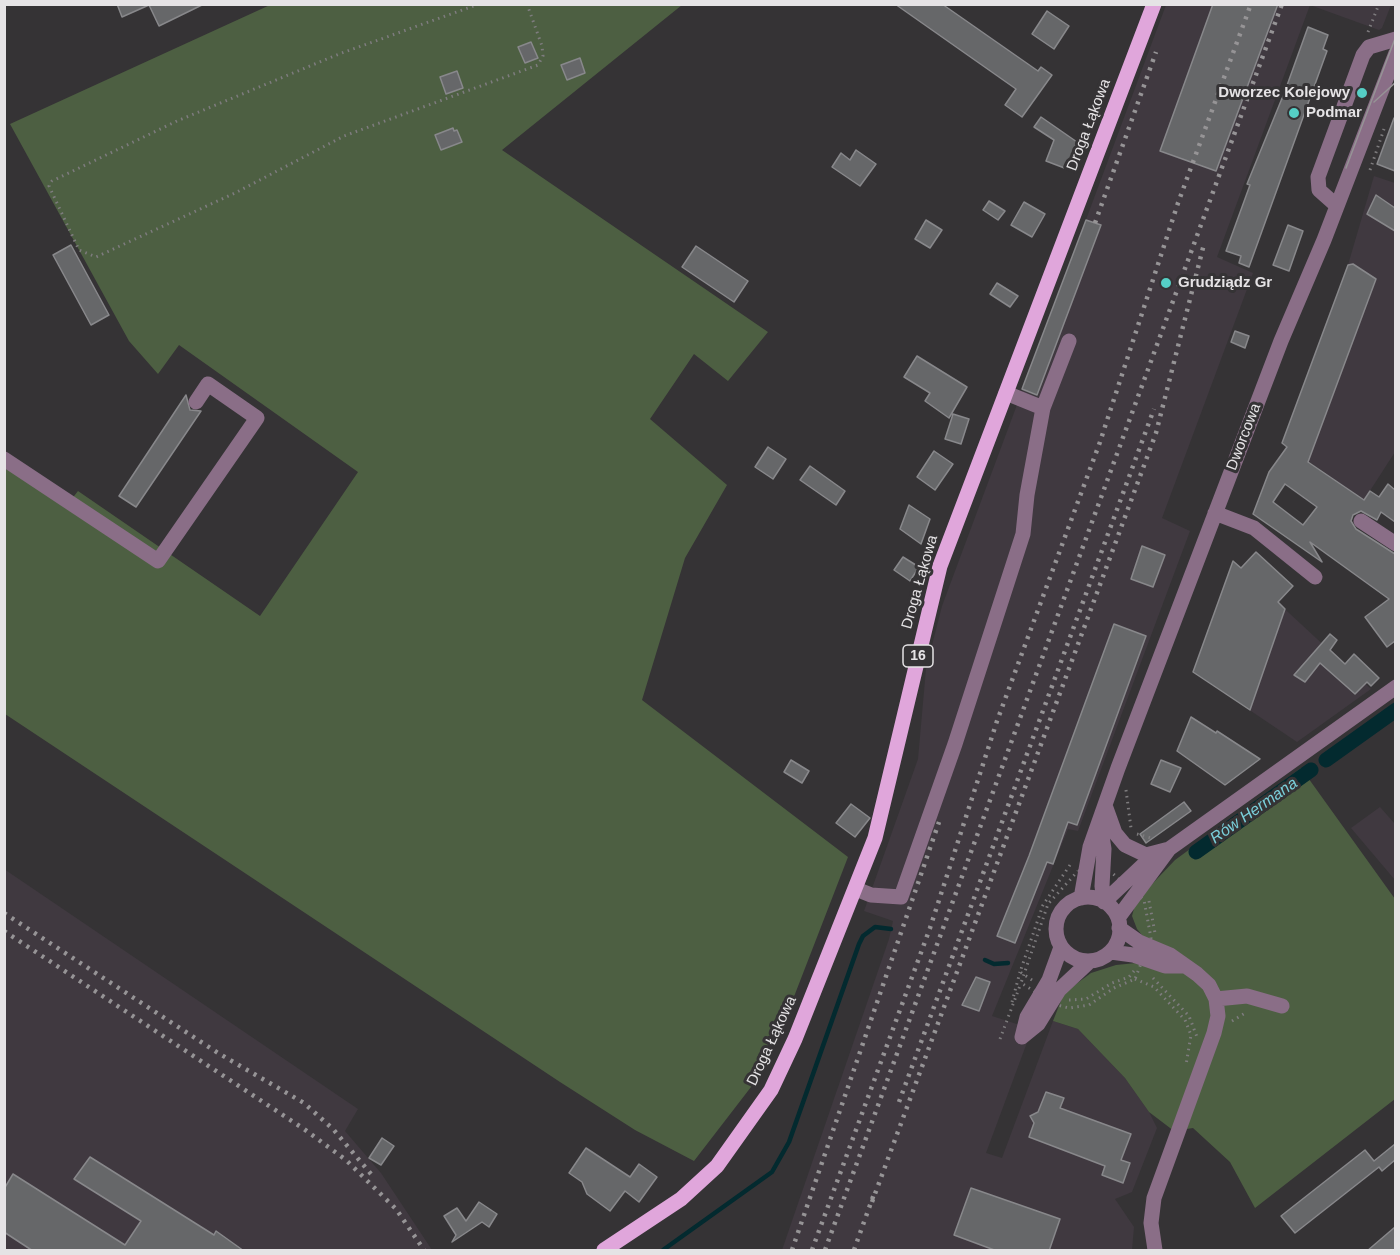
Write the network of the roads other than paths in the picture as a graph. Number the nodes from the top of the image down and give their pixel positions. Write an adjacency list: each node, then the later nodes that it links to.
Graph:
1 (1154, 4): 6 (main road, Droga Łąkowa / 16)
2 (1395, 39): 4 (street)
3 (1395, 53): 4 (street, Dworcowa)
4 (1337, 206): 10 (street, Dworcowa)
5 (1069, 341): 8 (street)
6 (1006, 393): 8 (street); 19 (main road, Droga Łąkowa / 16)
7 (196, 402): 9 (street)
8 (1043, 408): 19 (street)
9 (4, 459)
10 (1215, 513): 13 (street); 15 (street, Dworcowa)
11 (1361, 521): 12 (street)
12 (1395, 544)
13 (1315, 577)
14 (1395, 687): 17 (street)
15 (1105, 806): 16 (street, Dworcowa); 17 (street)
16 (1100, 823): 20 (street, Dworcowa); 21 (street, Dworcowa)
17 (1162, 852): 18 (street)
18 (1129, 887): 21 (street); 22 (street)
19 (856, 889): 29 (main road, Droga Łąkowa / 16)
20 (1081, 898): 21 (street); 23 (street)
21 (1104, 902): 22 (street)
22 (1118, 923): 24 (street); 25 (street)
23 (1061, 947): 26 (street); 26 (street)
24 (1111, 952): 25 (street); 26 (street)
25 (1145, 952): 27 (street)
26 (1090, 961)
27 (1216, 999): 28 (street); 30 (street)
28 (1282, 1006)
29 (604, 1251)
30 (1155, 1251)

